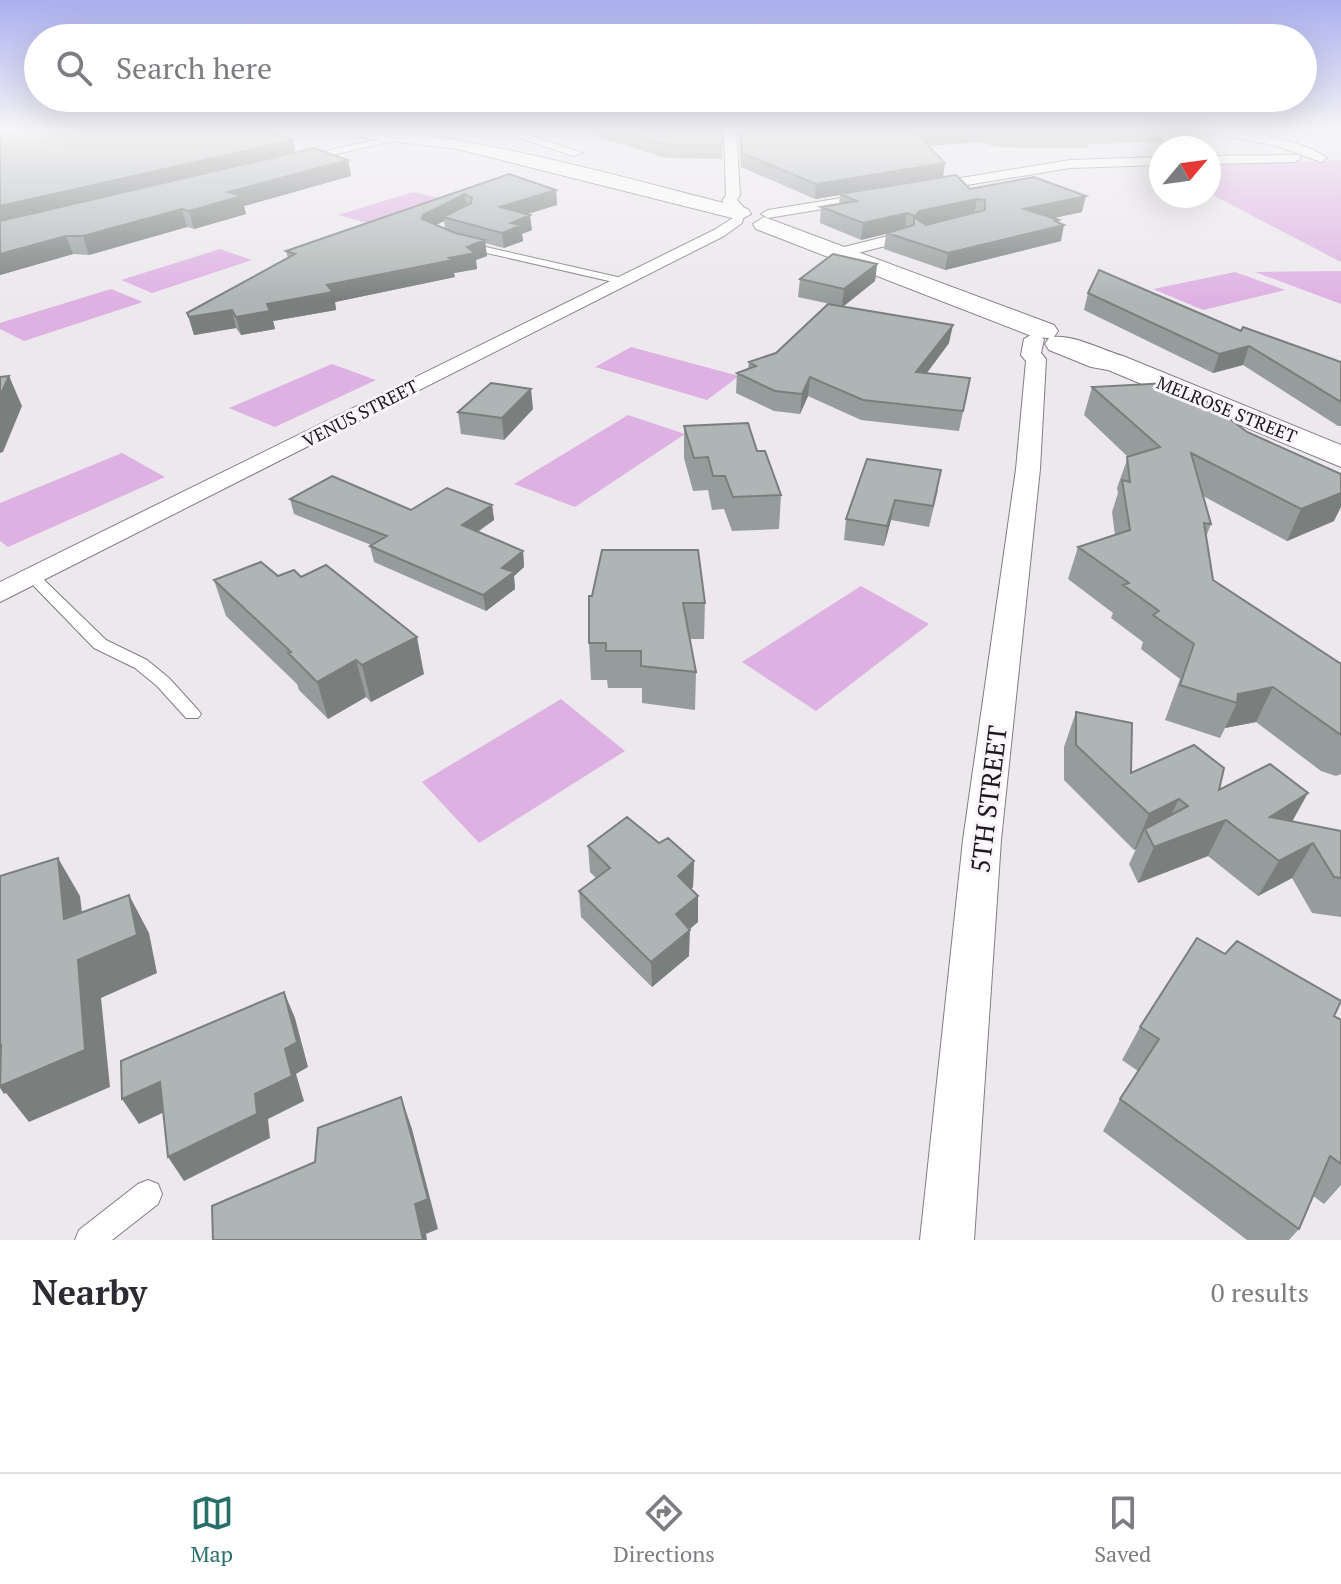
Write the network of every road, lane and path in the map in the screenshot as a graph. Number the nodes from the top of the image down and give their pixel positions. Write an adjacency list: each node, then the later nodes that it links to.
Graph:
1 (629, 186): 6 (street, MELROSE STREET)
2 (744, 186): 6 (street)
3 (937, 186): 4 (street)
4 (906, 191)
5 (891, 194): 6 (street, VENUS STREET)
6 (751, 216): 9 (street, MELROSE STREET); 10 (street, VENUS STREET)
7 (914, 236): 9 (street)
8 (461, 244): 10 (lane)
9 (842, 252): 11 (street, MELROSE STREET)
10 (622, 281): 13 (street, VENUS STREET)
11 (1046, 341): 12 (street, MELROSE STREET); 18 (street, 5TH STREET)
12 (1341, 457)
13 (33, 577): 14 (street, VENUS STREET); 15 (lane)
14 (0, 593)
15 (192, 714)
16 (148, 1194): 17 (lane)
17 (89, 1240)
18 (947, 1240)

